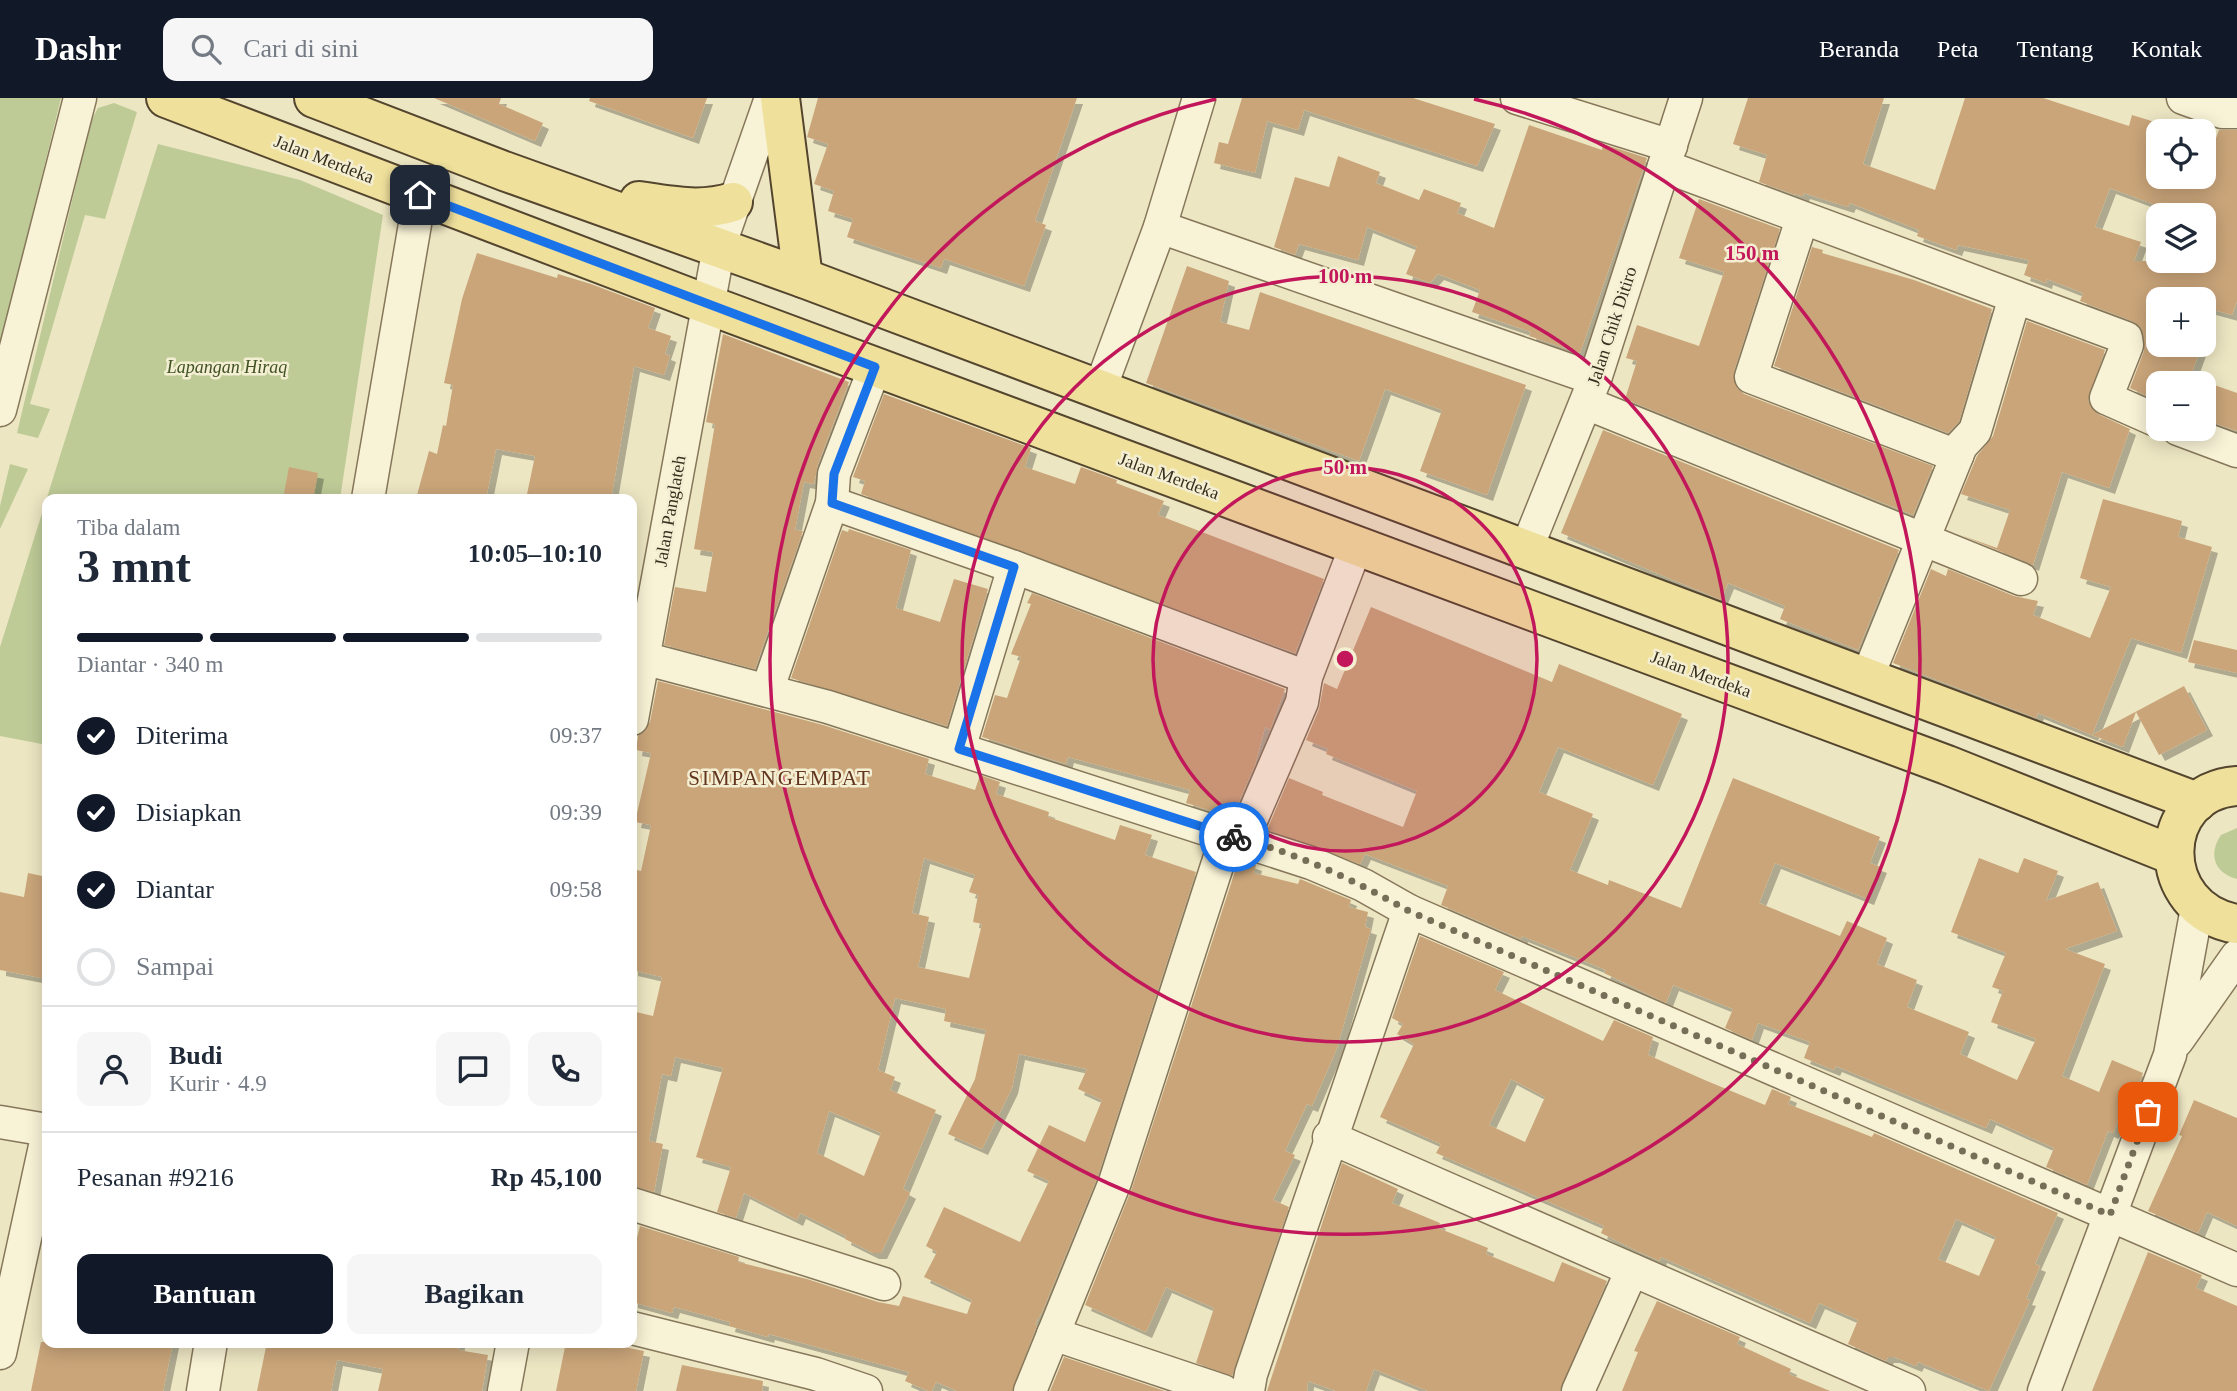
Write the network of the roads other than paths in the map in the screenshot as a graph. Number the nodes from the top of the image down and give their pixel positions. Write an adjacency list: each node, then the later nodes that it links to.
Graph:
1 (80, 98): 24 (street)
2 (166, 98): 13 (main road, Jalan Merdeka)
3 (314, 98): 12 (main road)
4 (771, 98): 14 (street, Jalan Panglateh)
5 (780, 98): 18 (main road)
6 (1199, 98): 16 (street)
7 (1517, 98): 11 (street)
8 (1686, 98): 11 (street, Jalan Chik Ditiro)
9 (2183, 98): 10 (street)
10 (2237, 112)
11 (1667, 156): 15 (street); 23 (street, Jalan Chik Ditiro)
12 (504, 171): 14 (main road); 17 (main road)
13 (420, 195): 20 (main road, Jalan Merdeka); 29 (street)
14 (733, 202): 17 (street, Jalan Panglateh)
15 (1802, 219): 19 (street); 28 (street)
16 (1160, 227): 22 (street); 23 (street)
17 (719, 247): 18 (main road); 20 (street, Jalan Panglateh)
18 (803, 278): 22 (main road)
19 (2015, 298): 25 (street); 28 (street)
20 (706, 304): 21 (main road, Jalan Merdeka); 36 (street, Jalan Panglateh)
21 (875, 367): 30 (street); 32 (main road, Jalan Merdeka)
22 (1100, 389): 33 (main road)
23 (1591, 391): 31 (street); 33 (street, Jalan Chik Ditiro)
24 (0, 410)
25 (2146, 416)
26 (2210, 441): 27 (street)
27 (2237, 451)
28 (1957, 456): 31 (street)
29 (369, 494)
30 (832, 503): 34 (street); 39 (street)
31 (1923, 539): 35 (street); 38 (street)
32 (1356, 546): 37 (street); 45 (main road, Jalan Merdeka)
33 (1526, 550): 38 (main road)
34 (1014, 567): 37 (street); 41 (street)
35 (2021, 579)
36 (643, 658): 39 (street); 40 (street, Jalan Panglateh)
37 (1306, 677): 44 (street)
38 (1867, 678): 43 (main road)
39 (768, 688): 41 (street)
40 (637, 691)
41 (959, 749): 44 (street)
42 (2237, 786): 43 (main road)
43 (2197, 803): 45 (main road)
44 (1235, 837): 47 (street); 61 (street)
45 (2173, 855): 46 (main road)
46 (2197, 908): 48 (main road); 50 (street)
47 (1409, 911): 53 (street); 56 (street)
48 (2237, 924)
49 (2237, 956): 50 (street)
50 (2172, 1048): 56 (street)
51 (0, 1122): 52 (street)
52 (42, 1129)
53 (1329, 1138): 57 (street); 71 (street)
54 (42, 1160): 64 (street)
55 (637, 1206): 59 (street)
56 (2110, 1215): 58 (street); 74 (street)
57 (1632, 1270): 72 (street); 73 (street)
58 (2237, 1270)
59 (884, 1284)
60 (637, 1330): 65 (street)
61 (1053, 1334): 69 (street); 70 (street)
62 (210, 1348): 66 (street)
63 (512, 1348): 67 (street)
64 (0, 1353)
65 (814, 1383): 68 (street)
66 (203, 1391)
67 (504, 1391)
68 (866, 1391)
69 (1030, 1391)
70 (1223, 1391)
71 (1248, 1391)
72 (1578, 1391)
73 (1909, 1391)
74 (2044, 1391)

